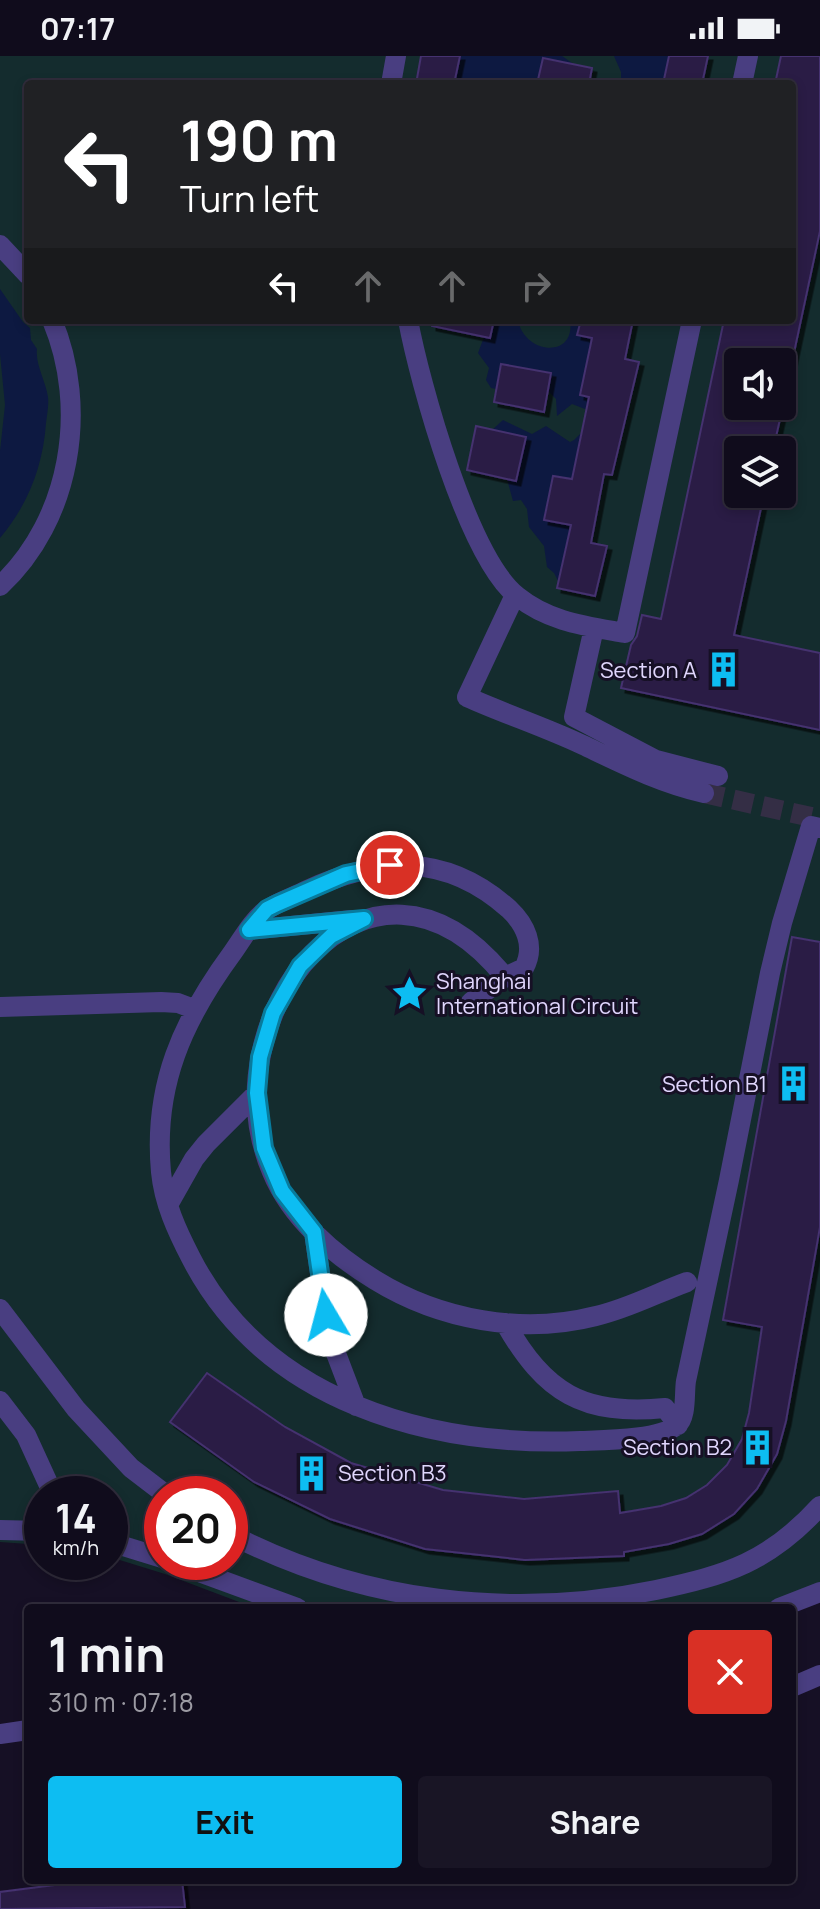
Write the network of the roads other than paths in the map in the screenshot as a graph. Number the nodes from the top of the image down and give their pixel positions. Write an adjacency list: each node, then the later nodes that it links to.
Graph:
1 (396, 56): 3 (street)
2 (748, 56): 4 (street)
3 (392, 80)
4 (743, 80)
5 (0, 245): 6 (street)
6 (24, 271)
7 (53, 324): 10 (street)
8 (409, 324): 11 (street)
9 (691, 324): 12 (street)
10 (0, 586)
11 (515, 595): 12 (street); 14 (street)
12 (594, 628): 13 (street)
13 (718, 776)
14 (704, 793)
15 (820, 828): 30 (street)
16 (364, 919): 17 (street); 18 (street); 22 (street)
17 (249, 930): 18 (street); 21 (street)
18 (505, 977): 19 (street)
19 (471, 1002)
20 (0, 1007): 21 (street)
21 (194, 1009): 23 (street)
22 (257, 1093): 23 (street); 24 (street)
23 (168, 1205): 29 (street)
24 (314, 1232): 27 (street); 29 (street)
25 (687, 1282): 27 (street)
26 (0, 1309): 32 (street)
27 (505, 1323): 30 (street)
28 (0, 1401): 31 (street)
29 (356, 1406): 30 (street)
30 (678, 1425)
31 (45, 1476)
32 (144, 1478)
33 (820, 1506): 41 (street)
34 (0, 1530): 35 (street)
35 (24, 1531)
36 (248, 1543): 40 (street)
37 (219, 1580): 39 (street)
38 (820, 1592): 42 (street)
39 (281, 1604)
40 (510, 1604)
41 (559, 1604)
42 (789, 1604)
43 (820, 1675): 44 (street)
44 (796, 1685)
45 (24, 1731): 46 (street)
46 (0, 1734)

